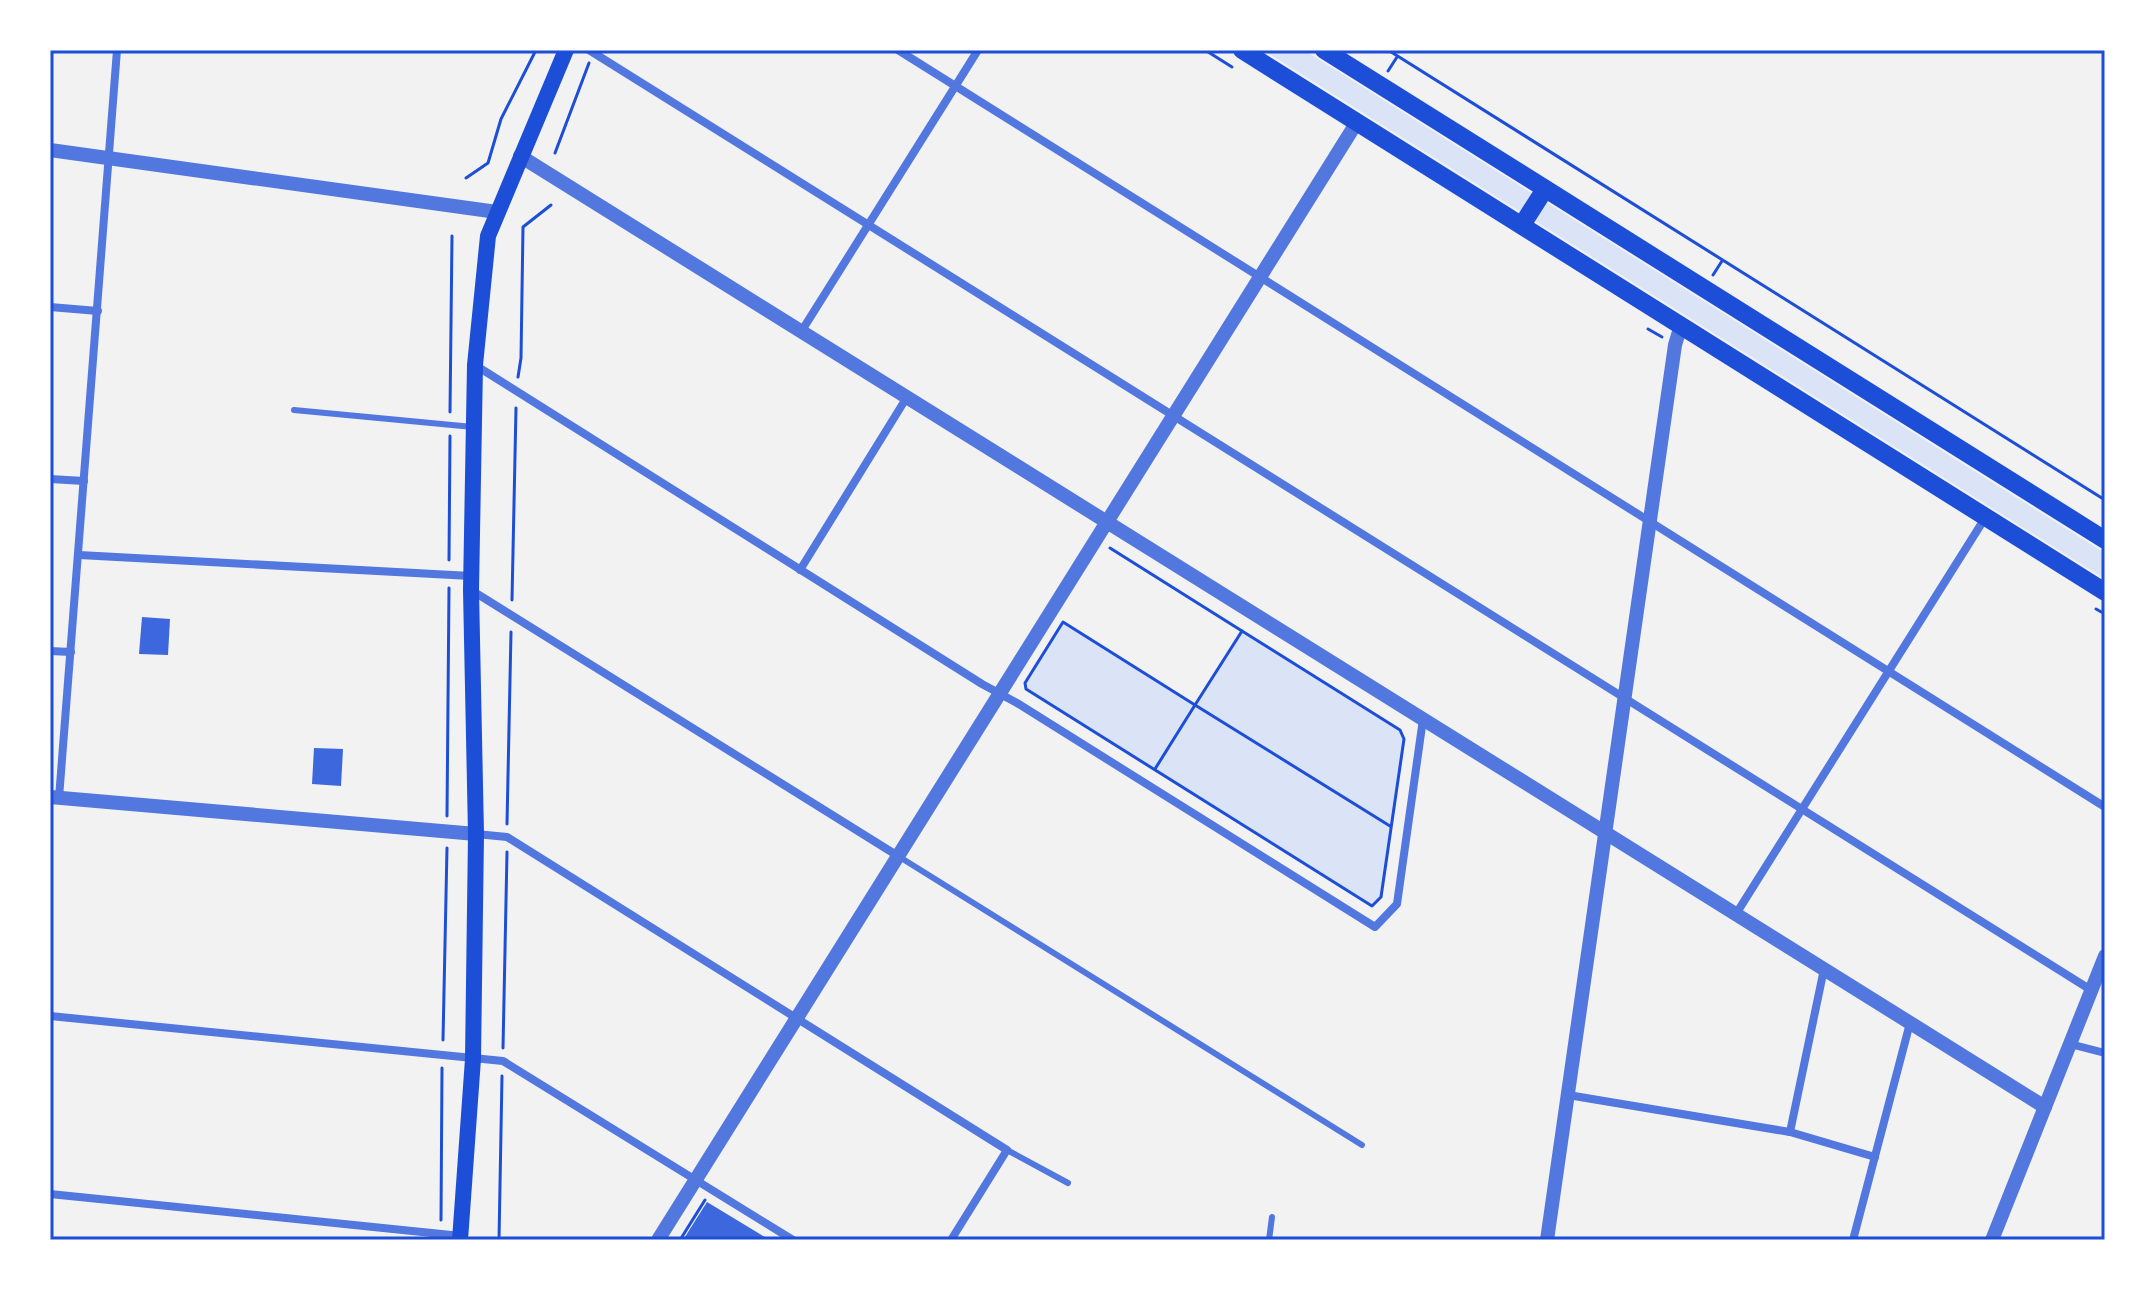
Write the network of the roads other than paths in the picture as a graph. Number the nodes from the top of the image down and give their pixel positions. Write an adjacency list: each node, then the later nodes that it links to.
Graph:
1 (117, 50): 12 (street)
2 (566, 50): 11 (main road)
3 (898, 50): 8 (street)
4 (978, 50): 8 (street)
5 (1242, 50): 9 (main road)
6 (1324, 50): 13 (main road)
7 (590, 51): 15 (street)
8 (955, 86): 15 (street); 17 (street)
9 (1357, 122): 16 (main road); 17 (street)
10 (50, 150): 12 (street)
11 (520, 156): 14 (main road); 21 (street)
12 (110, 159): 14 (street); 19 (street)
13 (1545, 189): 16 (main road); 32 (main road)
14 (497, 212): 22 (main road)
15 (868, 225): 21 (street); 25 (street)
16 (1522, 225): 20 (main road)
17 (1259, 277): 25 (street); 31 (street)
18 (50, 307): 19 (street)
19 (98, 311): 28 (street)
20 (1681, 325): 29 (main road); 31 (street)
21 (801, 332): 23 (street)
22 (475, 365): 26 (main road); 34 (street)
23 (907, 397): 30 (street); 34 (street)
24 (294, 410): 26 (lane)
25 (1172, 416): 30 (street); 41 (street)
26 (473, 427): 35 (main road)
27 (50, 479): 28 (street)
28 (84, 481): 33 (street)
29 (1986, 517): 36 (main road); 39 (street)
30 (1107, 521): 40 (street); 42 (street)
31 (1649, 521): 39 (street); 41 (street)
32 (2105, 540)
33 (79, 555): 35 (street); 38 (street)
34 (800, 570): 40 (street)
35 (471, 583): 47 (main road); 48 (street)
36 (2105, 592)
37 (50, 651): 38 (street)
38 (71, 652): 43 (street)
39 (1889, 671): 44 (street); 45 (street)
40 (1000, 693): 42 (street); 48 (street)
41 (1624, 699): 45 (street); 46 (street)
42 (1423, 719): 46 (street)
43 (55, 797): 47 (street)
44 (2105, 807)
45 (1801, 810): 49 (street); 52 (street)
46 (1605, 833): 49 (street); 59 (street)
47 (476, 834): 54 (street); 58 (main road)
48 (898, 856): 54 (street); 62 (lane)
49 (1736, 914): 51 (street)
50 (2105, 956): 52 (street)
51 (1824, 969): 55 (street); 61 (street)
52 (2091, 990): 56 (street)
53 (50, 1016): 58 (street)
54 (796, 1019): 63 (street); 65 (street)
55 (1910, 1023): 60 (street); 64 (street)
56 (2070, 1044): 57 (street); 60 (street)
57 (2105, 1053)
58 (473, 1059): 65 (street); 69 (main road)
59 (1568, 1095): 61 (street); 74 (street)
60 (2045, 1107): 76 (street)
61 (1790, 1132): 64 (street)
62 (1362, 1145)
63 (1007, 1150): 66 (lane); 72 (street)
64 (1875, 1157): 75 (street)
65 (695, 1180): 70 (street); 71 (street)
66 (1068, 1183)
67 (50, 1194): 69 (street)
68 (1272, 1217): 73 (lane)
69 (460, 1238)
70 (658, 1240)
71 (793, 1240)
72 (951, 1240)
73 (1269, 1240)
74 (1547, 1240)
75 (1853, 1240)
76 (1992, 1240)

